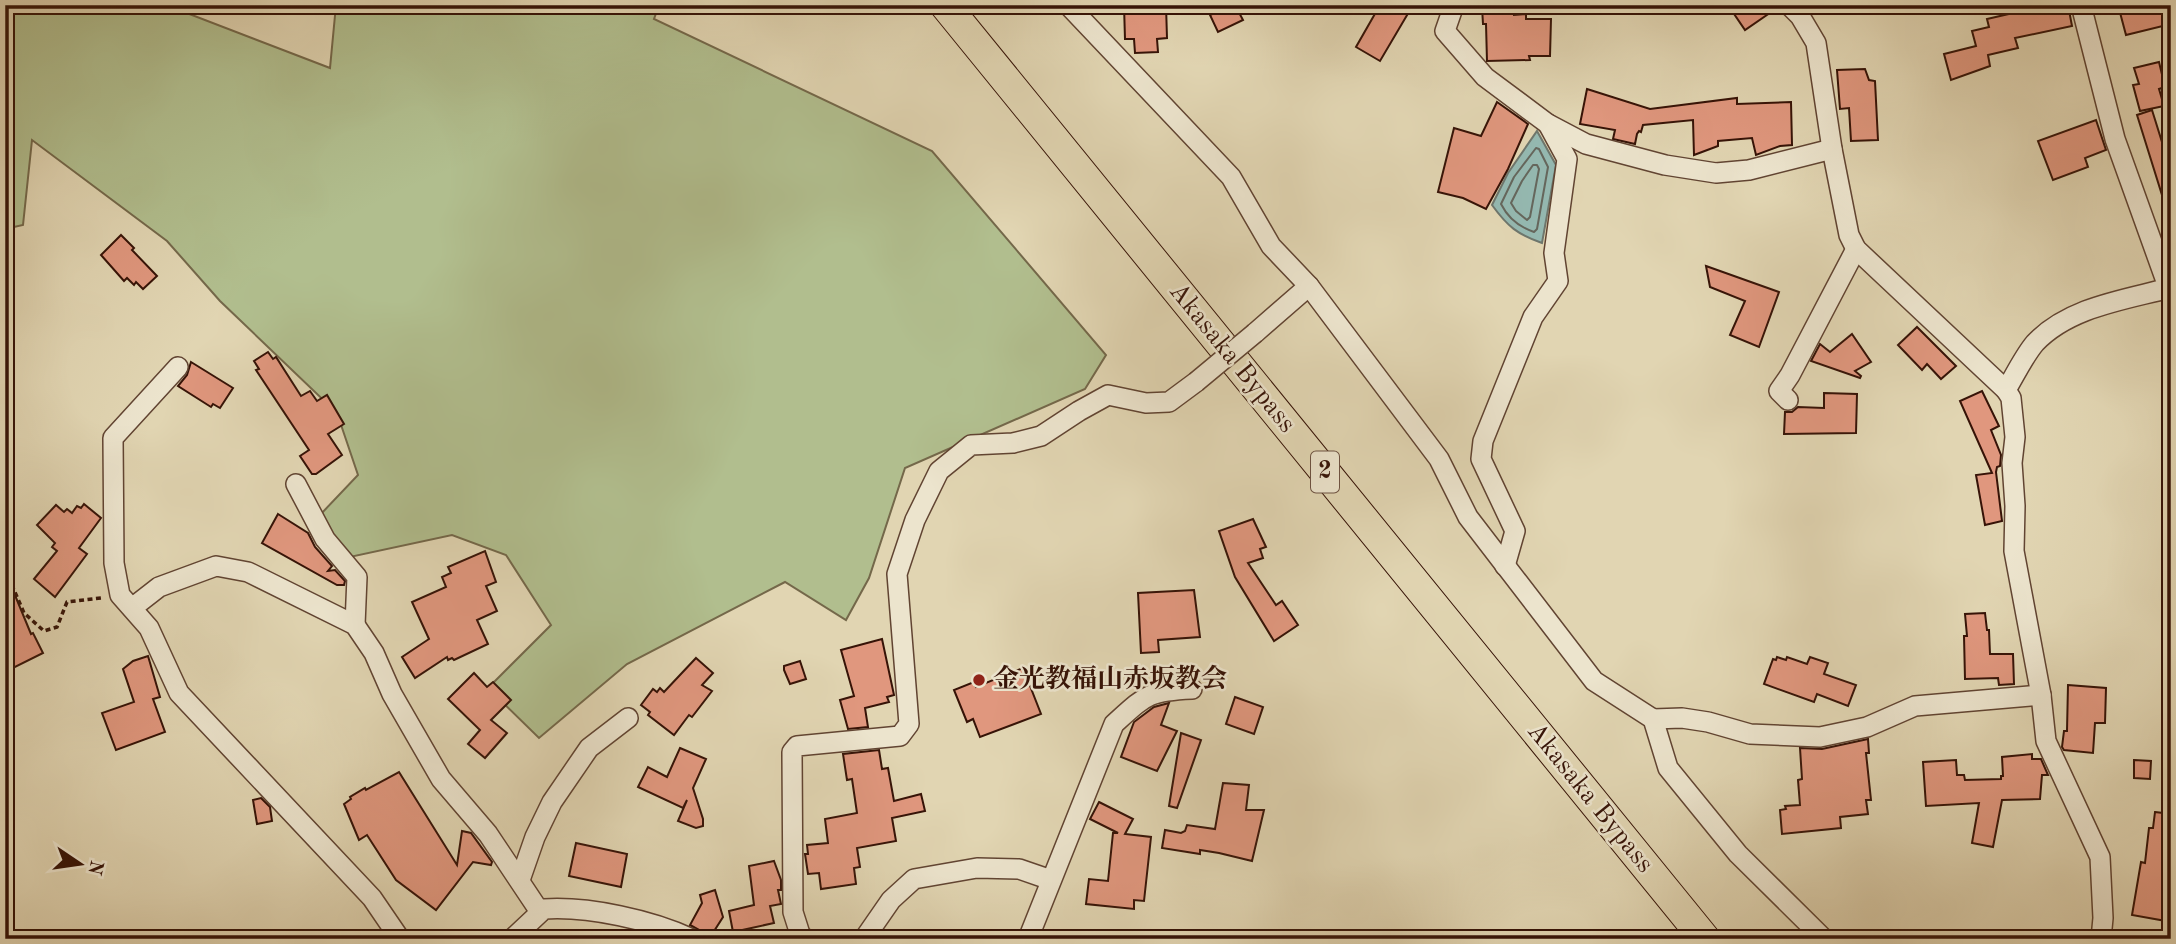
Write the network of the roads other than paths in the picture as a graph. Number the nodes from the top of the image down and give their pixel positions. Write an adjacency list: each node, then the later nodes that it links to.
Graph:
1 (945, 5): 32 (highway, Akasaka Bypass / 2)
2 (959, 5): 33 (highway, Akasaka Bypass / 2)
3 (1068, 5): 10 (street)
4 (1454, 5): 7 (street)
5 (1788, 5): 8 (street)
6 (2081, 5): 11 (street)
7 (1548, 124): 8 (street); 16 (street)
8 (1832, 149): 9 (street)
9 (1856, 249): 13 (street); 14 (street)
10 (1309, 286): 16 (street); 29 (street, bridge)
11 (2170, 291): 13 (street)
12 (178, 367): 17 (street)
13 (2006, 390): 20 (street)
14 (1788, 400)
15 (296, 484): 18 (street)
16 (1505, 566): 22 (street)
17 (126, 602): 18 (street); 26 (street)
18 (355, 625): 23 (street)
19 (1192, 690): 24 (street)
20 (2041, 695): 22 (street); 35 (street)
21 (628, 718): 23 (street)
22 (1653, 719): 34 (street)
23 (520, 880): 25 (street)
24 (1051, 880): 30 (street); 31 (street)
25 (540, 912): 27 (street); 28 (street)
26 (400, 939)
27 (512, 939)
28 (692, 939)
29 (804, 939)
30 (864, 939)
31 (1028, 939)
32 (1705, 939)
33 (1718, 939)
34 (1824, 939)
35 (2101, 939)

